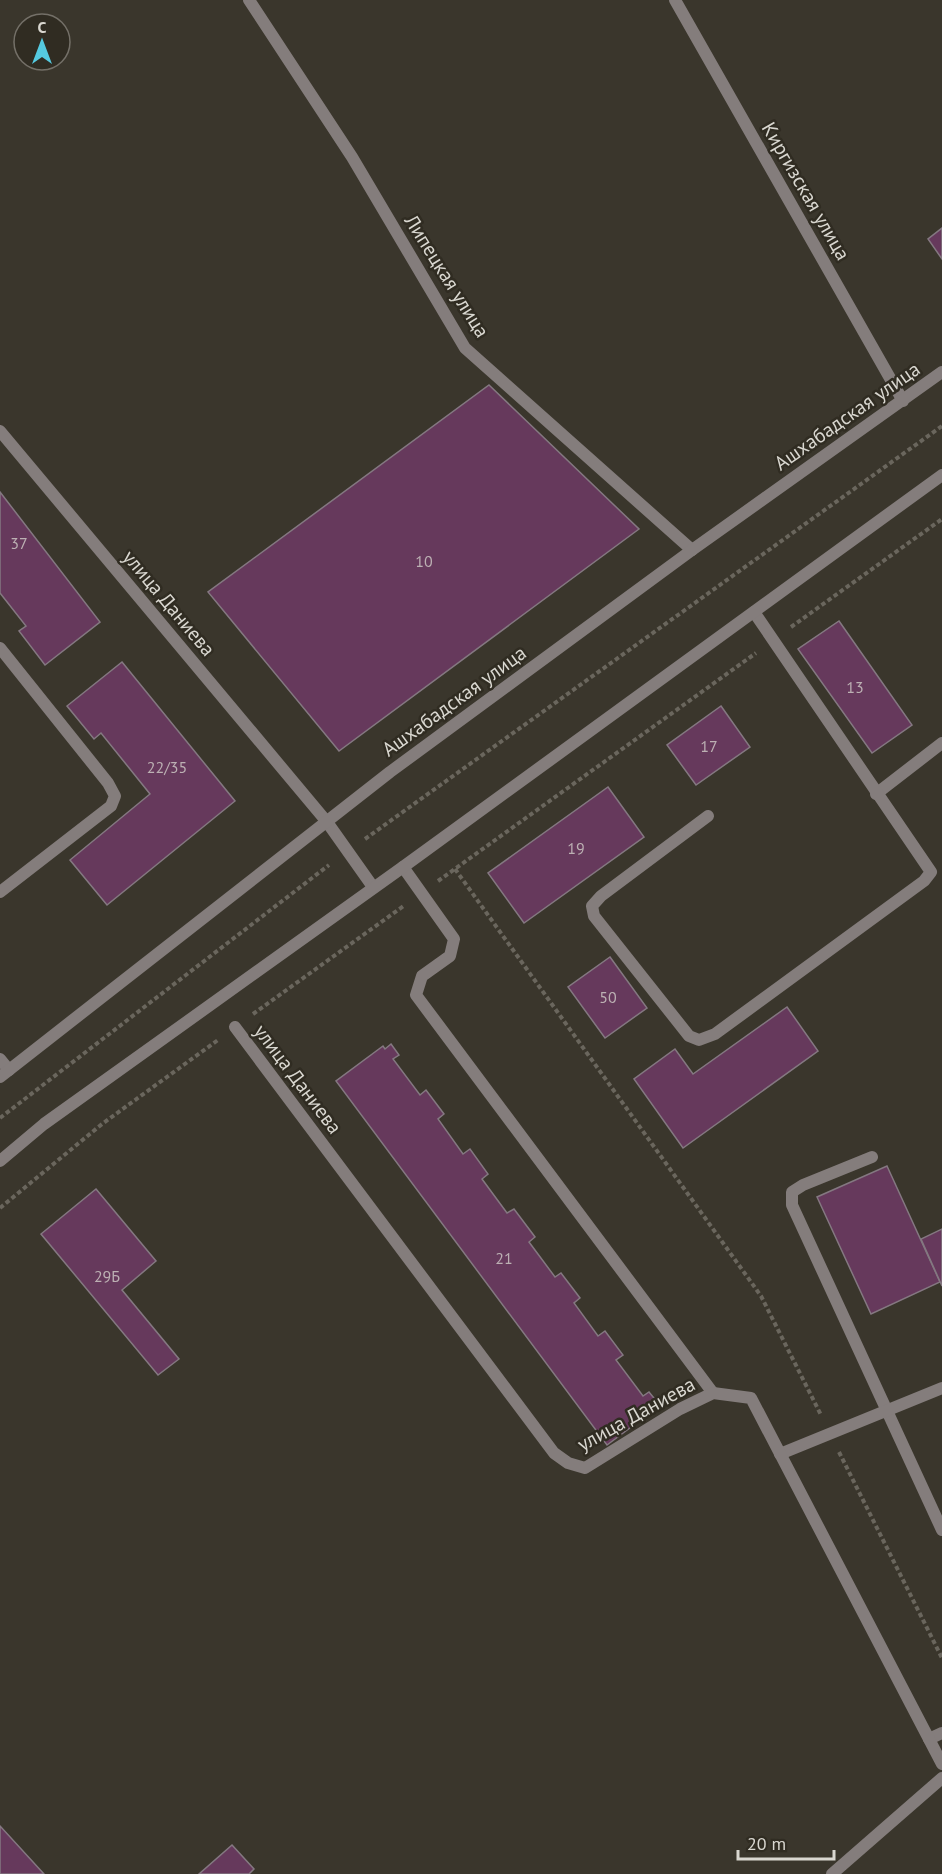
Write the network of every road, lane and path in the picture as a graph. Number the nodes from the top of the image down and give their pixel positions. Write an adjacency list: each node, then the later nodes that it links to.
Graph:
1 (249, 0): 9 (street, Липецкая улица)
2 (675, 0): 4 (street, Киргизская улица)
3 (942, 372): 4 (street, Ашхабадская улица)
4 (903, 401): 9 (street, Ашхабадская улица)
5 (942, 426): 17 (path)
6 (0, 431): 16 (street, улица Даниева)
7 (942, 475): 10 (street)
8 (942, 519): 11 (path)
9 (692, 550): 16 (street, Ашхабадская улица)
10 (754, 612): 11 (street); 18 (street)
11 (773, 640): 14 (street); 19 (path)
12 (0, 648): 21 (street)
13 (942, 743): 14 (street)
14 (876, 794): 15 (street)
15 (708, 816)
16 (327, 822): 17 (street, улица Даниева); 25 (street, Ашхабадская улица)
17 (348, 852): 20 (street, улица Даниева); 26 (path)
18 (403, 867): 20 (street); 22 (street)
19 (455, 869): 22 (path); 33 (path)
20 (373, 887): 28 (street)
21 (0, 892)
22 (422, 893): 23 (path); 31 (street)
23 (235, 1027): 29 (path); 31 (street, улица Даниева)
24 (0, 1059): 25 (street)
25 (5, 1073)
26 (0, 1118)
27 (872, 1157): 32 (street)
28 (0, 1161)
29 (0, 1208)
30 (942, 1388): 32 (street)
31 (713, 1393): 34 (street, улица Даниева)
32 (889, 1410): 33 (street); 35 (street)
33 (830, 1433): 34 (street); 36 (path)
34 (780, 1454): 38 (street, улица Даниева)
35 (942, 1530)
36 (942, 1658)
37 (942, 1733): 38 (street)
38 (929, 1739): 39 (street, улица Даниева)
39 (942, 1764)
40 (942, 1778): 41 (street)
41 (832, 1874)

